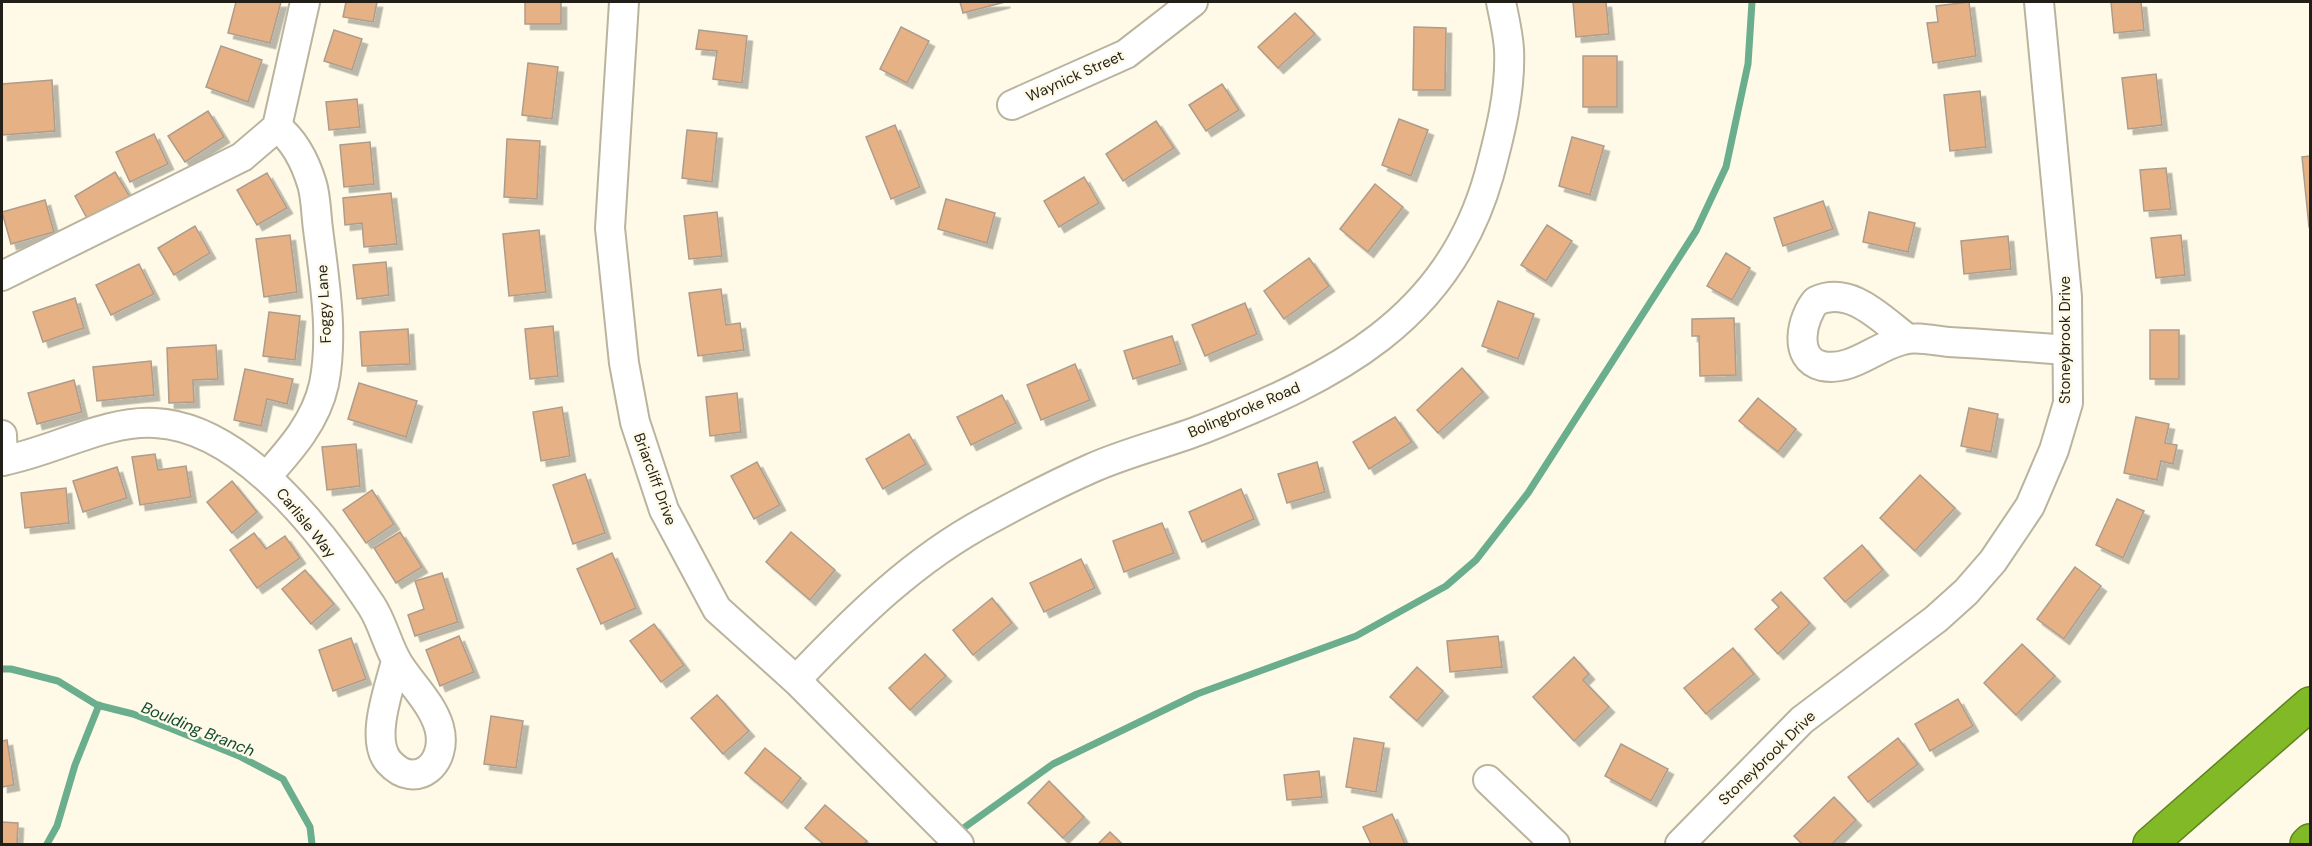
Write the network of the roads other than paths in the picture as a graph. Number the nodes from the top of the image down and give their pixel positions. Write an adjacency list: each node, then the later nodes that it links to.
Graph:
1 (305, 2): 7 (street)
2 (624, 2): 14 (street, Briarcliff Drive)
3 (1193, 2): 6 (street, Waynick Street)
4 (1501, 2): 14 (street, Bolingbroke Road)
5 (2039, 2): 10 (street, Stoneybrook Drive)
6 (1012, 105)
7 (277, 127): 8 (street); 12 (street, Foggy Lane)
8 (2, 276)
9 (1908, 339): 10 (street)
10 (2067, 350): 20 (street, Stoneybrook Drive)
11 (2, 452): 12 (street, Carlisle Way)
12 (267, 476): 13 (street, Carlisle Way)
13 (396, 661)
14 (796, 680): 18 (street, Briarcliff Drive)
15 (2310, 704): 21 (highway)
16 (1488, 780): 19 (street)
17 (2310, 842): 22 (highway)
18 (959, 844)
19 (1555, 844)
20 (1680, 844)
21 (2150, 844)
22 (2307, 844)

